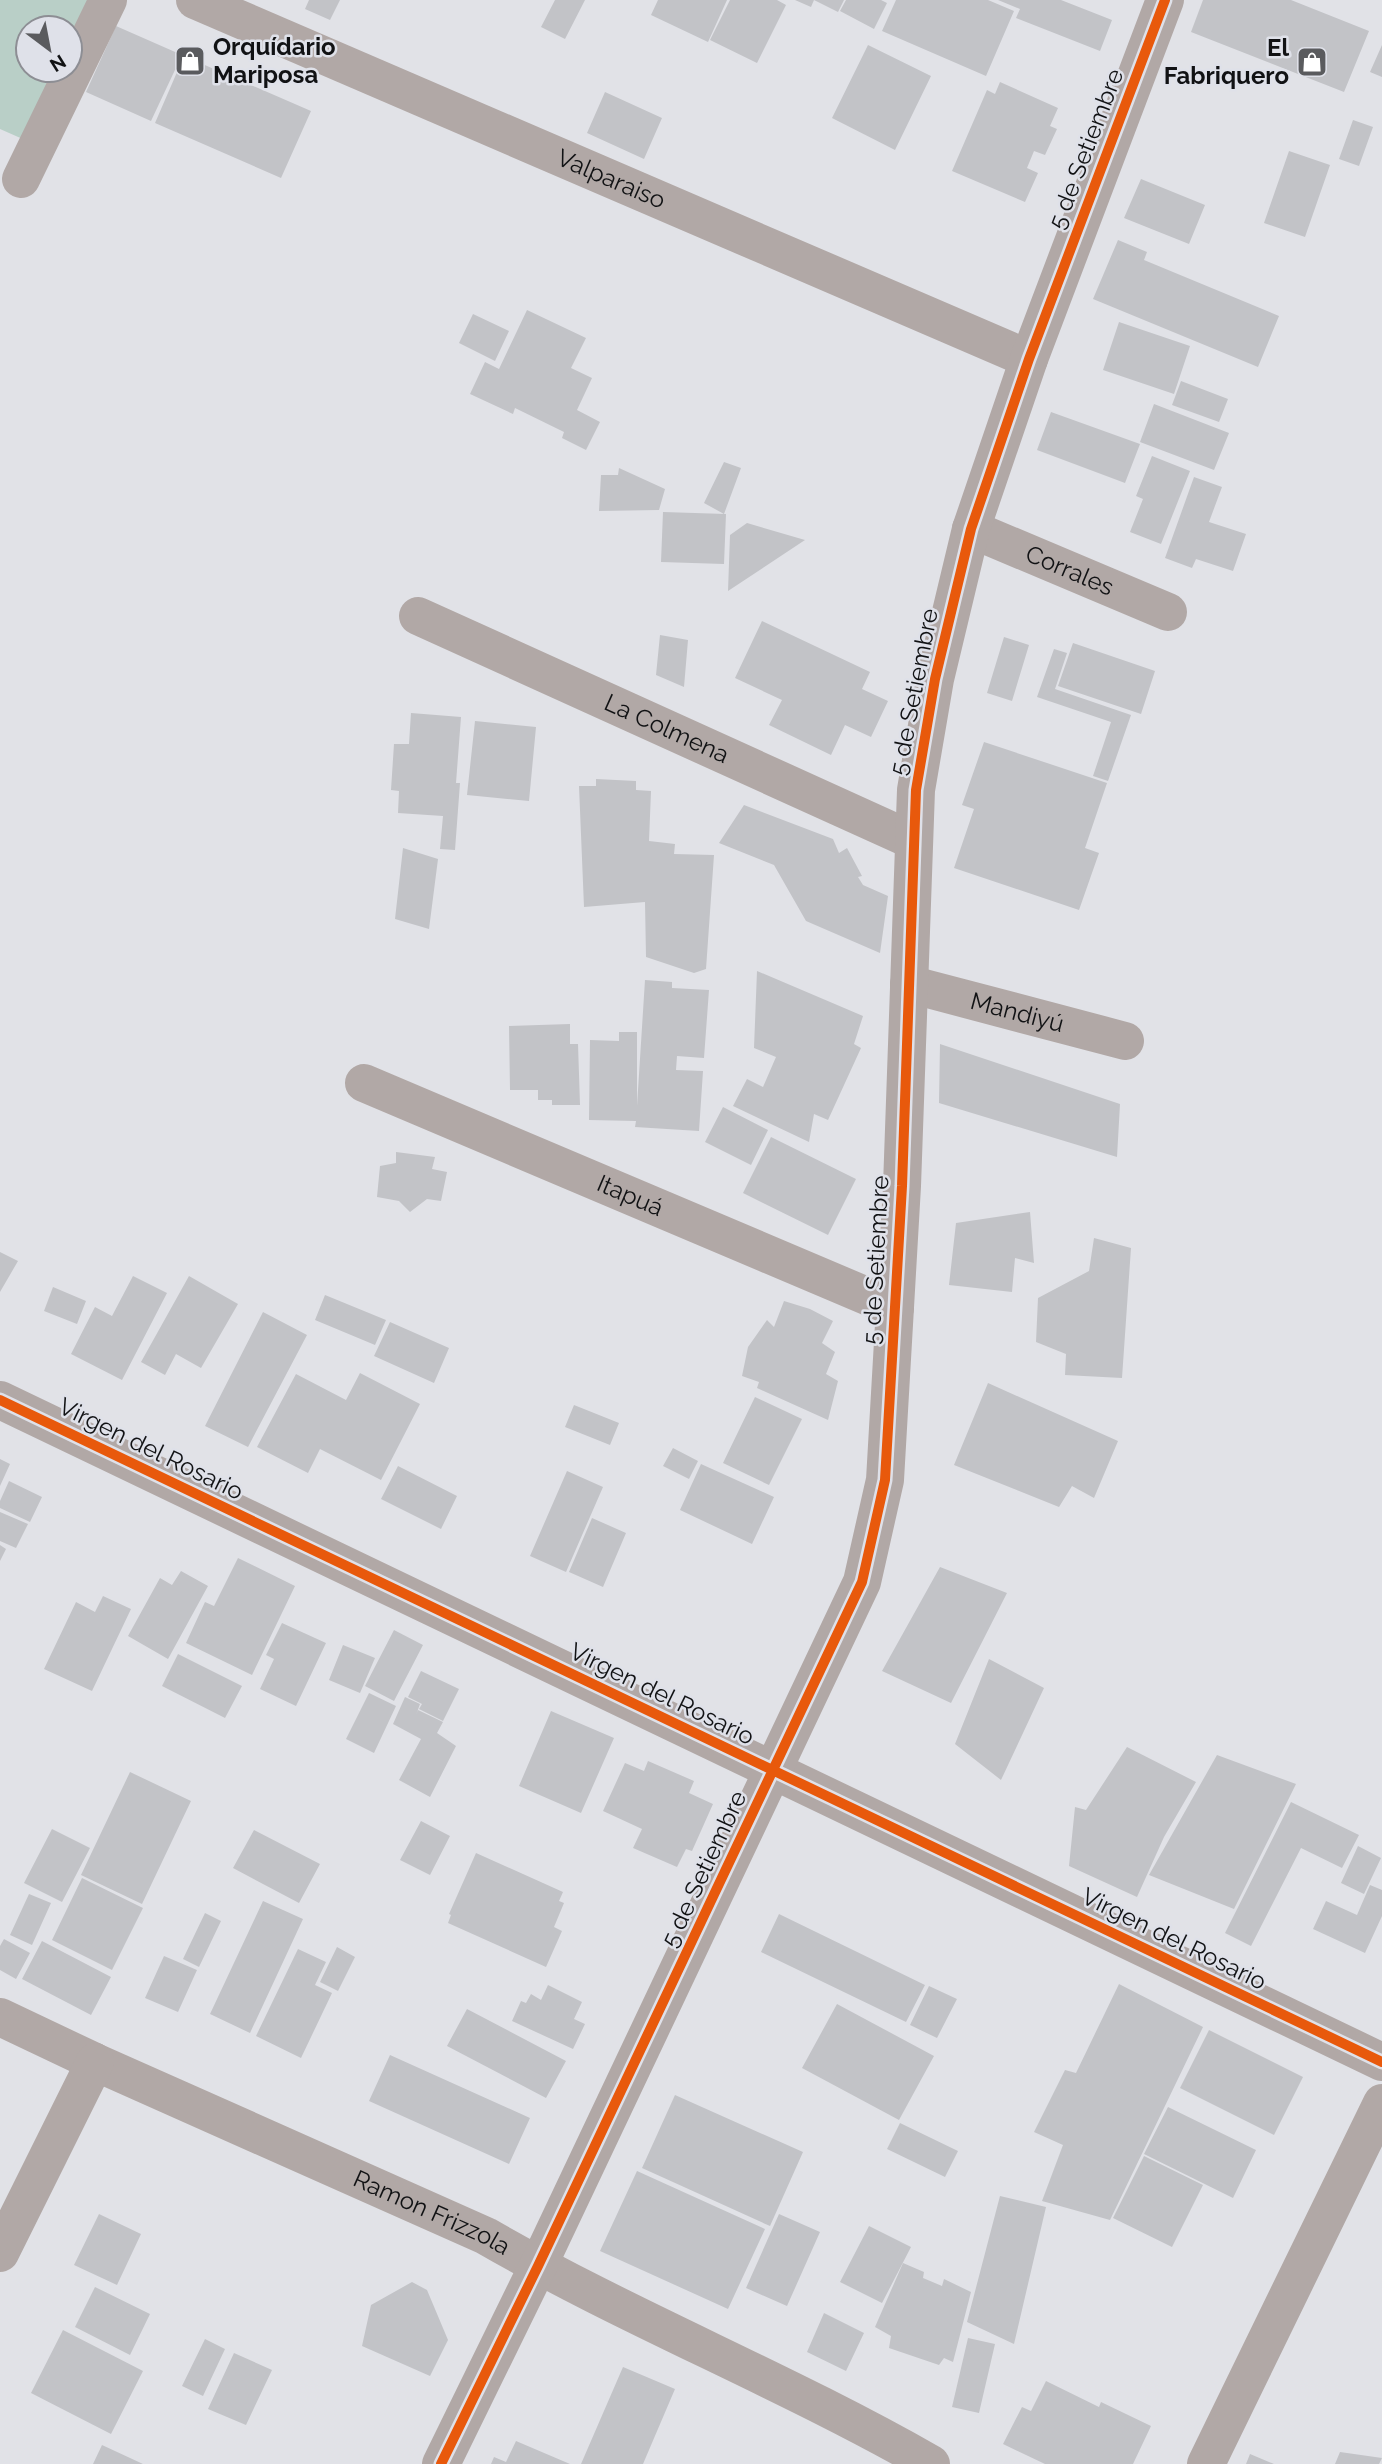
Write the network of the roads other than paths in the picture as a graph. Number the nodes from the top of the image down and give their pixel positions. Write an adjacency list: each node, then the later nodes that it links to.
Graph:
1 (108, 0): 4 (street)
2 (195, 0): 5 (street, Valparaiso)
3 (1165, 0): 5 (street, 5 de Setiembre)
4 (21, 179)
5 (1029, 359): 6 (street, 5 de Setiembre)
6 (971, 529): 7 (street, Corrales); 9 (street, 5 de Setiembre)
7 (1168, 612)
8 (418, 616): 9 (street, La Colmena)
9 (914, 841): 10 (street, 5 de Setiembre)
10 (909, 984): 11 (street, Mandiyú); 13 (street, 5 de Setiembre)
11 (1125, 1041)
12 (364, 1083): 13 (street, Itapuá)
13 (895, 1308): 15 (street, 5 de Setiembre)
14 (0, 1400): 15 (street, Virgen del Rosario)
15 (774, 1771): 18 (street, Virgen del Rosario); 21 (street, 5 de Setiembre)
16 (0, 2017): 17 (street, Ramon Frizzola)
17 (94, 2062): 20 (street); 21 (street, Ramon Frizzola)
18 (1382, 2063)
19 (1382, 2103): 24 (street)
20 (0, 2253)
21 (538, 2266): 22 (street, 5 de Setiembre); 23 (street, Ramon Frizzola)
22 (441, 2464)
23 (931, 2464)
24 (1206, 2464)

